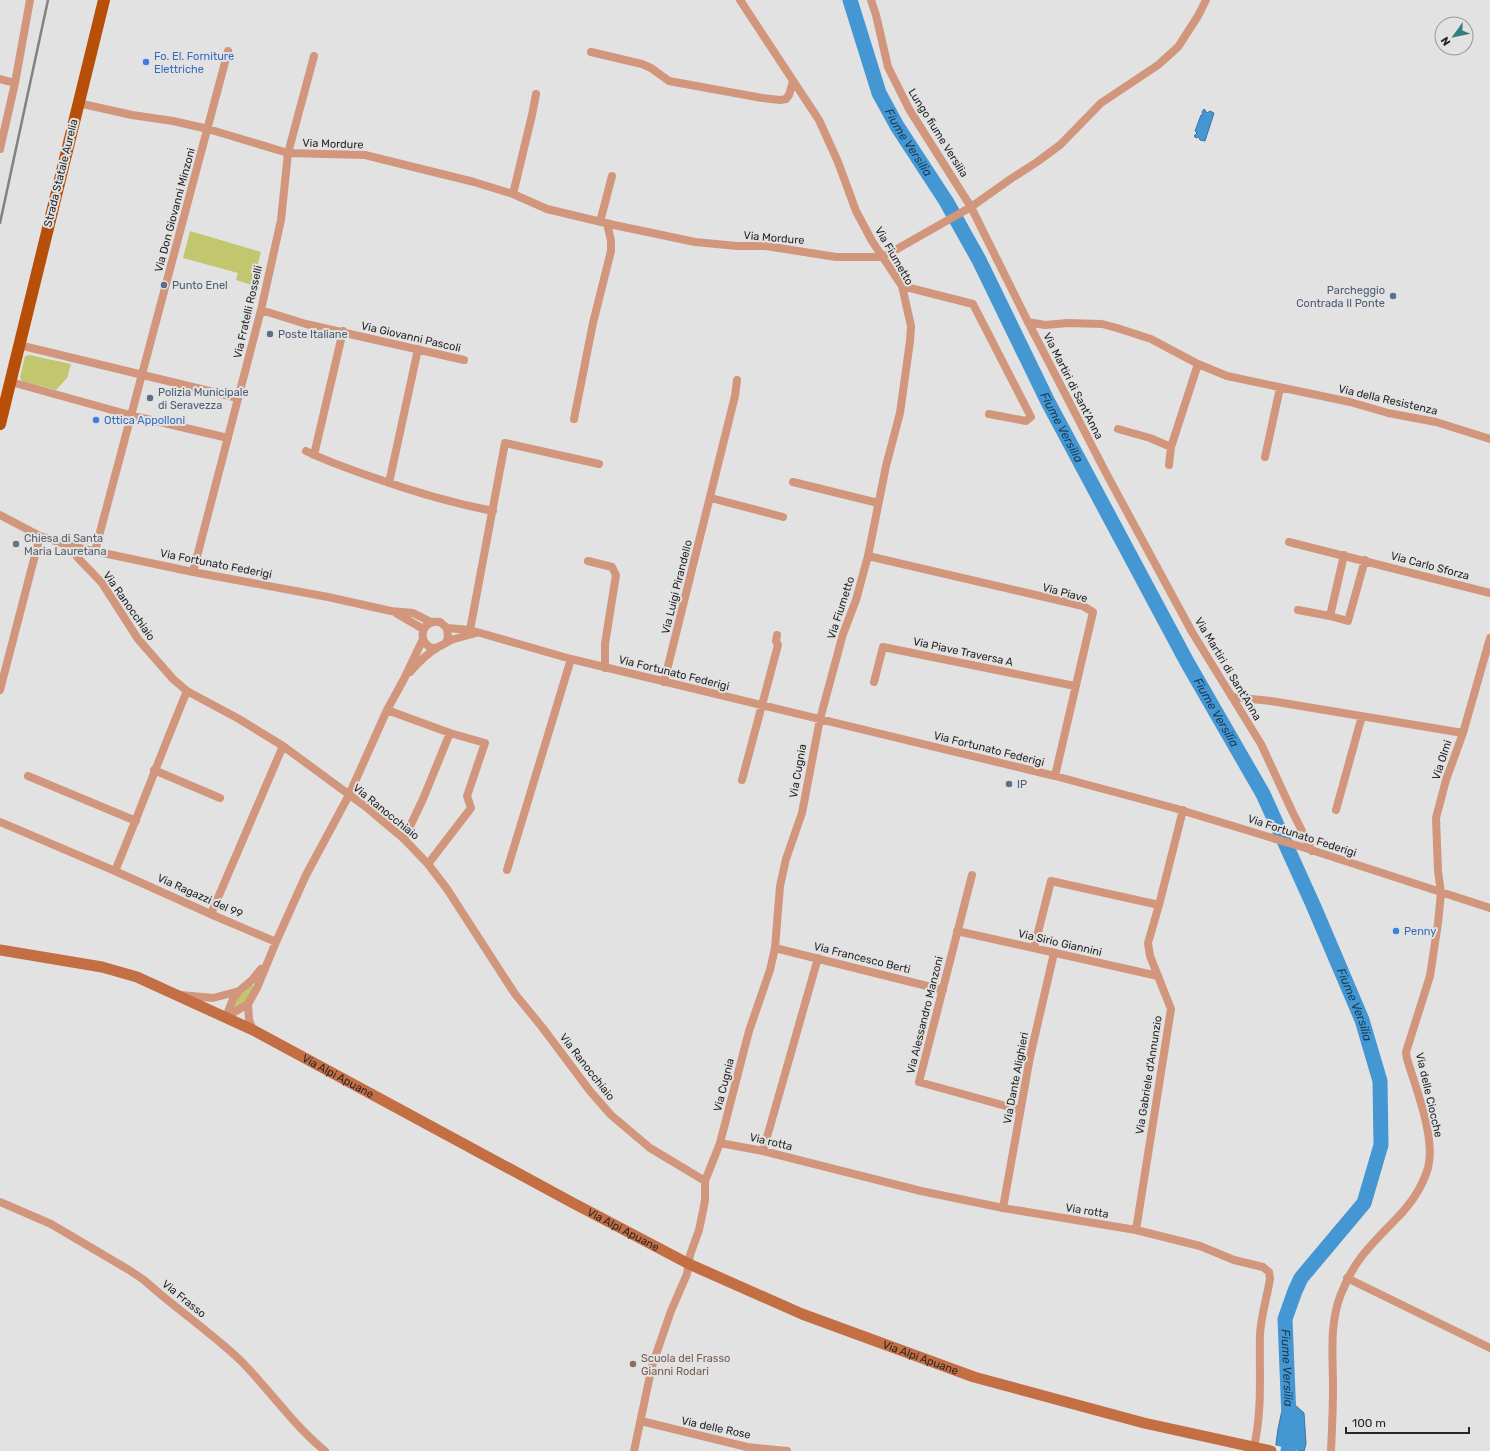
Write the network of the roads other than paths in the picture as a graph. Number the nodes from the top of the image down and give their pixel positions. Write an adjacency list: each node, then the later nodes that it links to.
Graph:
1 (30, 0): 11 (street)
2 (104, 0): 13 (main road, Strada Statale Aurelia)
3 (740, 0): 10 (street, Via Fiumetto)
4 (871, 0): 19 (street, Lungo fiume Versilia)
5 (1206, 0): 19 (street)
6 (228, 51): 14 (street, Via Don Giovanni Minzoni)
7 (591, 52): 10 (street)
8 (314, 56): 16 (street, Via Fratelli Rosselli)
9 (0, 79): 11 (street)
10 (793, 81): 21 (street, Via Fiumetto)
11 (15, 83): 15 (street)
12 (536, 94): 18 (street)
13 (78, 103): 14 (street, Via Mordure); 26 (main road, Strada Statale Aurelia)
14 (208, 129): 16 (street, Via Mordure); 30 (street, Via Don Giovanni Minzoni)
15 (0, 149)
16 (288, 153): 18 (street, Via Mordure); 23 (street, Via Fratelli Rosselli)
17 (612, 176): 20 (street)
18 (513, 194): 20 (street, Via Mordure)
19 (969, 208): 21 (street); 24 (street, Via Martiri di Sant'Anna)
20 (603, 223): 21 (street, Via Mordure); 37 (street)
21 (882, 257): 22 (street, Via Fiumetto)
22 (902, 286): 36 (street); 51 (street, Via Fiumetto)
23 (261, 310): 25 (street, Via Giovanni Pascoli); 34 (street, Via Fratelli Rosselli)
24 (1028, 322): 29 (street, Via della Resistenza); 85 (street, Via Martiri di Sant'Anna)
25 (343, 331): 27 (street, Via Giovanni Pascoli); 44 (street)
26 (19, 345): 30 (street); 32 (main road, Strada Statale Aurelia)
27 (418, 350): 28 (street, Via Giovanni Pascoli); 49 (street)
28 (464, 360)
29 (1198, 364): 33 (street, Via della Resistenza); 42 (street)
30 (142, 374): 34 (street); 35 (street, Via Don Giovanni Minzoni)
31 (737, 380): 50 (street, Via Luigi Pirandello)
32 (11, 382): 35 (street); 38 (main road, Strada Statale Aurelia)
33 (1280, 388): 41 (street, Via della Resistenza); 45 (street)
34 (238, 398): 40 (street, Via Fratelli Rosselli)
35 (130, 414): 40 (street); 58 (street, Via Don Giovanni Minzoni)
36 (989, 414)
37 (574, 418)
38 (0, 424)
39 (1118, 430): 42 (street)
40 (228, 438): 63 (street, Via Fratelli Rosselli)
41 (1490, 439)
42 (1171, 447): 47 (street)
43 (306, 451): 44 (street)
44 (314, 455): 49 (street)
45 (1265, 457)
46 (599, 464): 52 (street)
47 (1169, 465)
48 (792, 482): 51 (street)
49 (389, 483): 52 (street)
50 (711, 498): 54 (street); 80 (street, Via Luigi Pirandello)
51 (878, 503): 60 (street, Via Fiumetto)
52 (493, 511): 71 (street)
53 (0, 516): 55 (street, Via Fortunato Federigi)
54 (783, 517)
55 (40, 536): 57 (street, Via Fortunato Federigi); 83 (street)
56 (1289, 542): 59 (street, Via Carlo Sforza)
57 (70, 546): 58 (street, Via Fortunato Federigi); 84 (street, Via Ranocchiaio)
58 (95, 551): 63 (street, Via Fortunato Federigi)
59 (1344, 555): 61 (street, Via Carlo Sforza); 67 (street)
60 (868, 556): 82 (street, Via Piave); 89 (street, Via Fiumetto)
61 (1364, 560): 64 (street, Via Carlo Sforza); 67 (street)
62 (588, 561): 78 (street)
63 (193, 572): 66 (street, Via Fortunato Federigi)
64 (1490, 593)
65 (1298, 610): 67 (street)
66 (391, 611): 68 (street, Via Fortunato Federigi); 70 (street)
67 (1330, 616)
68 (431, 622): 69 (street); 70 (street)
69 (447, 628): 71 (street, Via Fortunato Federigi); 75 (street)
70 (423, 629): 74 (street)
71 (474, 631): 75 (street); 77 (street, Via Fortunato Federigi)
72 (777, 635): 86 (street)
73 (1490, 638): 91 (street, Via Olmi)
74 (422, 639): 76 (street); 79 (street)
75 (446, 642): 76 (street)
76 (437, 648): 79 (street)
77 (571, 659): 78 (street, Via Fortunato Federigi); 106 (street)
78 (605, 668): 80 (street, Via Fortunato Federigi)
79 (404, 679): 87 (street)
80 (664, 682): 86 (street, Via Fortunato Federigi)
81 (874, 682): 82 (street, Via Piave Traversa A)
82 (1075, 686): 95 (street, Via Piave)
83 (0, 690)
84 (186, 691): 92 (street, Via Ranocchiaio); 93 (street)
85 (1232, 696): 88 (street); 104 (street, Via Martiri di Sant'Anna)
86 (762, 706): 89 (street, Via Fortunato Federigi); 96 (street)
87 (387, 710): 90 (street); 97 (street)
88 (1362, 716): 91 (street); 100 (street)
89 (820, 719): 95 (street, Via Fortunato Federigi); 115 (street, Via Cugnia)
90 (450, 733): 103 (street); 105 (street)
91 (1463, 733): 109 (street, Via Olmi)
92 (283, 746): 97 (street, Via Ranocchiaio); 112 (street)
93 (154, 770): 98 (street); 101 (street)
94 (28, 776): 101 (street)
95 (1055, 776): 99 (street, Via Fortunato Federigi)
96 (742, 780)
97 (349, 795): 103 (street, Via Ranocchiaio); 114 (street)
98 (220, 798)
99 (1183, 810): 104 (street, Via Fortunato Federigi); 110 (street, Via Gabriele d'Annunzio)
100 (1336, 810)
101 (136, 821): 107 (street)
102 (0, 822): 107 (street, Via Ragazzi del 99)
103 (404, 839): 105 (street, Via Ranocchiaio)
104 (1312, 851): 109 (street, Via Fortunato Federigi)
105 (428, 864): 131 (street, Via Ranocchiaio)
106 (508, 870)
107 (115, 871): 112 (street, Via Ragazzi del 99)
108 (972, 875): 113 (street, Via Alessandro Manzoni)
109 (1440, 893): 111 (street, Via Fortunato Federigi); 136 (street, Via delle Ciocche)
110 (1159, 906): 116 (street); 121 (street, Via Gabriele d'Annunzio)
111 (1490, 908)
112 (211, 914): 114 (street, Via Ragazzi del 99)
113 (957, 931): 116 (street, Via Sirio Giannini); 122 (street, Via Alessandro Manzoni)
114 (276, 942): 120 (street)
115 (775, 948): 119 (street, Via Francesco Berti); 129 (street, Via Cugnia)
116 (1034, 948): 118 (street, Via Sirio Giannini)
117 (0, 950): 124 (main road, Via Alpi Apuane)
118 (1054, 953): 121 (street, Via Sirio Giannini); 128 (street, Via Dante Alighieri)
119 (818, 958): 122 (street, Via Francesco Berti); 130 (street)
120 (267, 962): 123 (street); 125 (street)
121 (1158, 976): 134 (street, Via Gabriele d'Annunzio)
122 (943, 990): 128 (street, Via Alessandro Manzoni)
123 (239, 991): 124 (street); 126 (street)
124 (175, 994): 126 (main road, Via Alpi Apuane)
125 (248, 1004): 126 (street); 127 (street)
126 (226, 1017): 127 (main road, Via Alpi Apuane)
127 (252, 1030): 135 (main road, Via Alpi Apuane)
128 (1020, 1110): 133 (street, Via Dante Alighieri)
129 (720, 1143): 130 (street, Via rotta); 131 (street, Via Cugnia)
130 (763, 1151): 133 (street, Via rotta)
131 (705, 1181): 135 (street, Via Cugnia)
132 (0, 1202): 139 (street, Via Frasso)
133 (1003, 1208): 134 (street, Via rotta)
134 (1136, 1230): 142 (street, Via rotta)
135 (690, 1264): 138 (street, Via Cugnia); 143 (main road, Via Alpi Apuane)
136 (1347, 1278): 137 (street); 144 (street, Via delle Ciocche)
137 (1490, 1348)
138 (641, 1421): 140 (street, Via Cugnia); 141 (street, Via delle Rose)
139 (325, 1451)
140 (634, 1451)
141 (787, 1451)
142 (1252, 1451)
143 (1271, 1451)
144 (1331, 1451)

